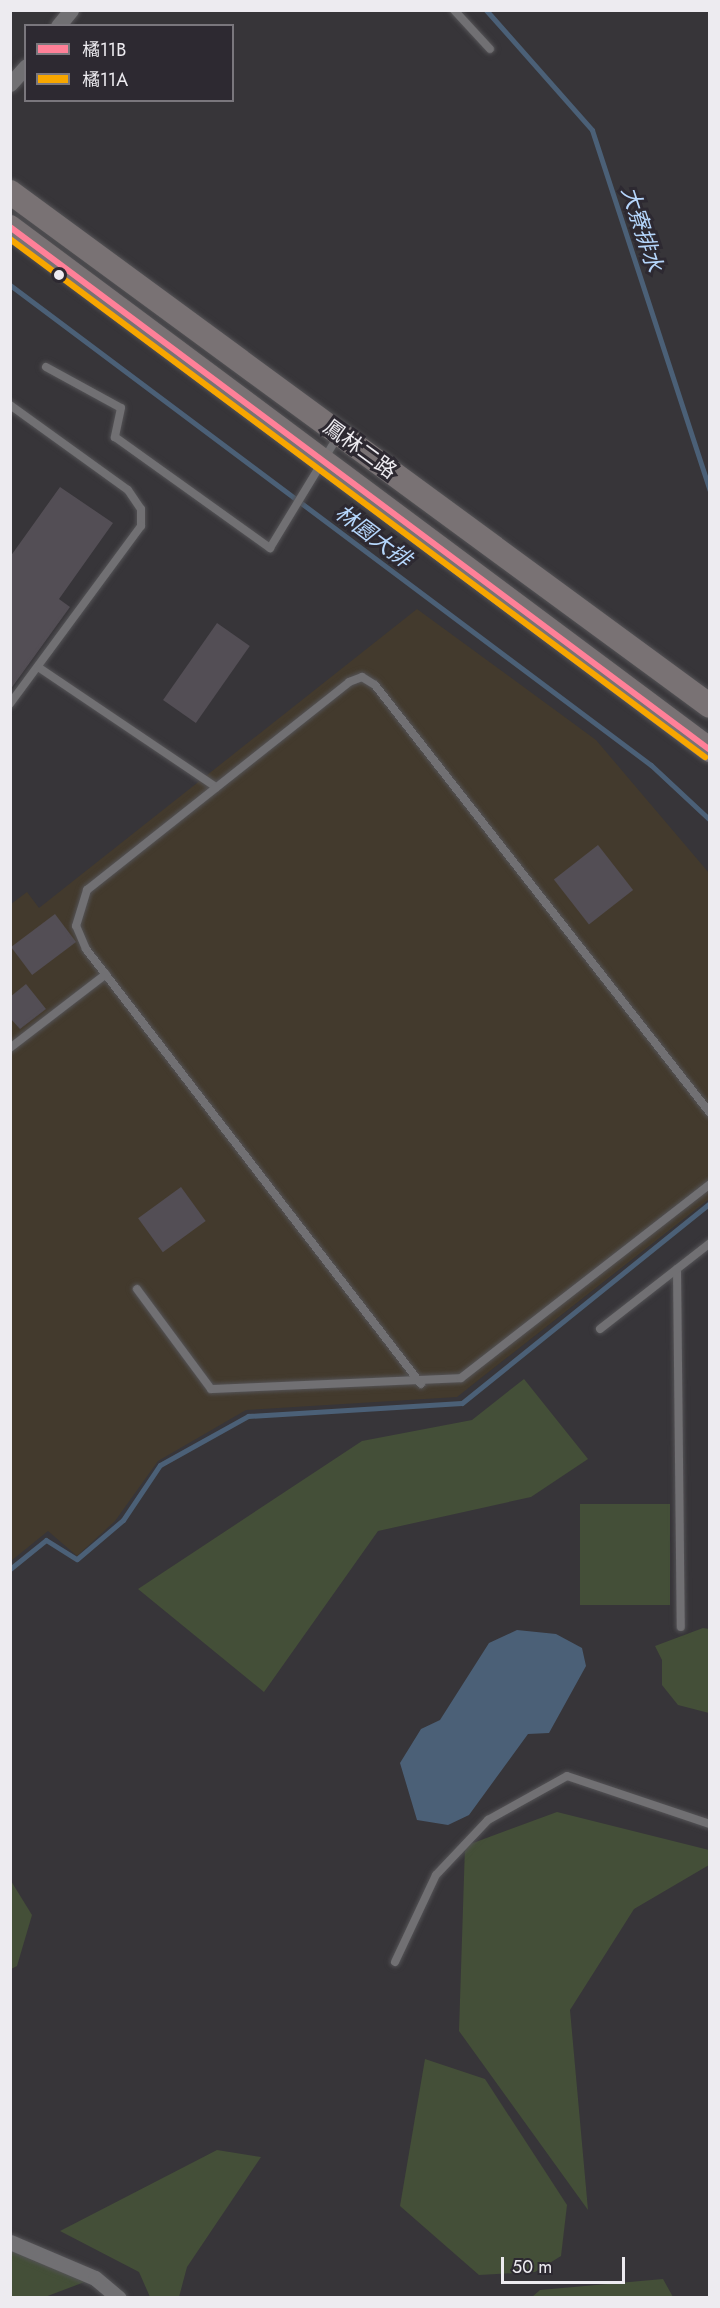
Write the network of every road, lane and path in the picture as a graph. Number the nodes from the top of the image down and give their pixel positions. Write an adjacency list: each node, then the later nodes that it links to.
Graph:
1 (71, 10): 3 (street)
2 (454, 10): 4 (lane)
3 (60, 24)
4 (490, 49)
5 (24, 68): 6 (street)
6 (10, 84)
7 (10, 192): 11 (main road, 鳳林二路)
8 (10, 227): 12 (main road, 鳳林二路)
9 (46, 367): 12 (lane)
10 (10, 405): 13 (lane)
11 (340, 434): 12 (lane); 15 (main road, 鳳林二路)
12 (318, 470): 16 (main road, 鳳林二路)
13 (38, 667): 14 (lane); 17 (lane)
14 (10, 704)
15 (710, 706)
16 (710, 750)
17 (216, 787): 18 (lane); 20 (lane)
18 (106, 974): 19 (lane); 26 (lane)
19 (10, 1048)
20 (710, 1113)
21 (710, 1184): 26 (lane)
22 (710, 1243): 23 (lane)
23 (677, 1269): 25 (lane); 27 (lane)
24 (137, 1289): 26 (lane)
25 (600, 1329)
26 (421, 1384)
27 (681, 1627)
28 (710, 1824): 29 (lane)
29 (394, 1962)
30 (10, 2242): 31 (street)
31 (118, 2298)

